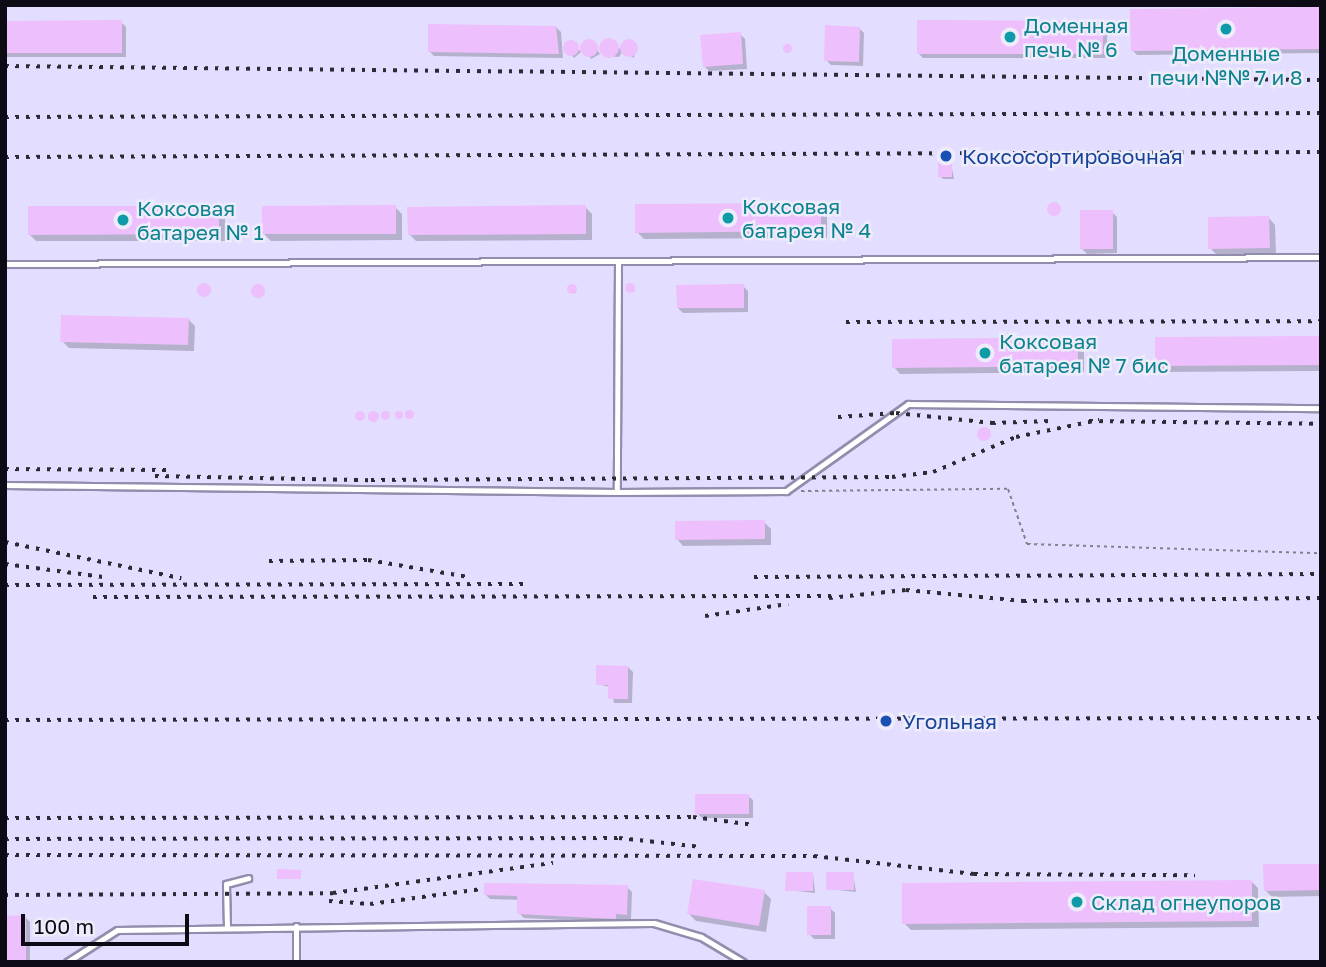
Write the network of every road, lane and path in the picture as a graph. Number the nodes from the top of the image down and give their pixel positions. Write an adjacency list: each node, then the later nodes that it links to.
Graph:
1 (1321, 257): 2 (lane)
2 (618, 263): 3 (lane); 7 (lane)
3 (5, 264)
4 (1321, 408): 6 (lane)
5 (5, 485): 7 (lane)
6 (786, 491): 7 (lane); 8 (path)
7 (617, 492)
8 (1321, 553)
9 (248, 878): 10 (lane)
10 (227, 926): 11 (lane); 12 (lane)
11 (296, 926): 13 (lane); 14 (lane)
12 (67, 962)
13 (296, 962)
14 (743, 962)

